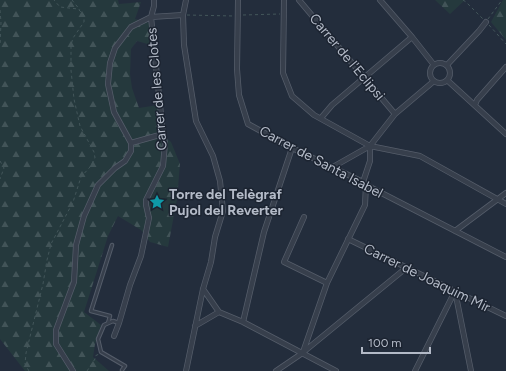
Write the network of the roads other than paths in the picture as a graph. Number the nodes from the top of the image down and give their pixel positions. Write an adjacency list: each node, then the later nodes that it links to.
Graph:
1 (154, 0): 8 (street, Carrer de les Clotes)
2 (186, 0): 7 (street)
3 (238, 0): 24 (street, Carrer de Santa Isabel)
4 (284, 0): 19 (street)
5 (299, 0): 14 (street, Carrer de l'Eclipsi)
6 (380, 0): 10 (street)
7 (183, 15): 8 (street); 37 (street)
8 (151, 17): 20 (street, Carrer de les Clotes); 22 (street)
9 (486, 22): 12 (street)
10 (412, 37): 11 (street); 14 (street)
11 (434, 65): 12 (street); 16 (street)
12 (447, 65): 15 (street)
13 (506, 67): 17 (street)
14 (364, 78): 18 (street, Carrer de l'Eclipsi); 19 (street)
15 (447, 80): 16 (street); 17 (street)
16 (434, 81): 18 (street)
17 (475, 105): 21 (street)
18 (395, 114): 23 (street)
19 (321, 118): 23 (street)
20 (163, 134): 22 (street); 43 (street, Carrer de les Clotes)
21 (506, 134)
22 (131, 143): 48 (street)
23 (370, 146): 25 (street); 26 (street); 28 (street)
24 (292, 148): 25 (street, Carrer de Santa Isabel); 41 (street)
25 (331, 168): 26 (street, Carrer de Santa Isabel)
26 (364, 184): 31 (street, Carrer de Santa Isabel); 32 (street)
27 (506, 193): 28 (street)
28 (498, 199): 29 (street); 31 (street)
29 (506, 204)
30 (304, 217): 36 (street)
31 (455, 231): 34 (street, Carrer de Santa Isabel)
32 (348, 239): 35 (street, Carrer de Joaquim Mir); 36 (street)
33 (112, 245): 42 (lane)
34 (506, 258)
35 (406, 268): 38 (street, Carrer de Joaquim Mir); 46 (street)
36 (327, 283): 46 (street)
37 (203, 289): 39 (street); 44 (street)
38 (455, 291): 40 (street, Carrer de Joaquim Mir); 52 (street); 53 (street)
39 (219, 312): 41 (street); 44 (street)
40 (506, 316)
41 (243, 322): 46 (street)
42 (108, 323): 43 (lane); 47 (lane)
43 (119, 323): 45 (street, Carrer de les Clotes)
44 (195, 326): 49 (street)
45 (114, 336)
46 (302, 353): 50 (street); 51 (street)
47 (122, 370)
48 (73, 371)
49 (186, 371)
50 (276, 371)
51 (336, 371)
52 (415, 371)
53 (471, 371)

